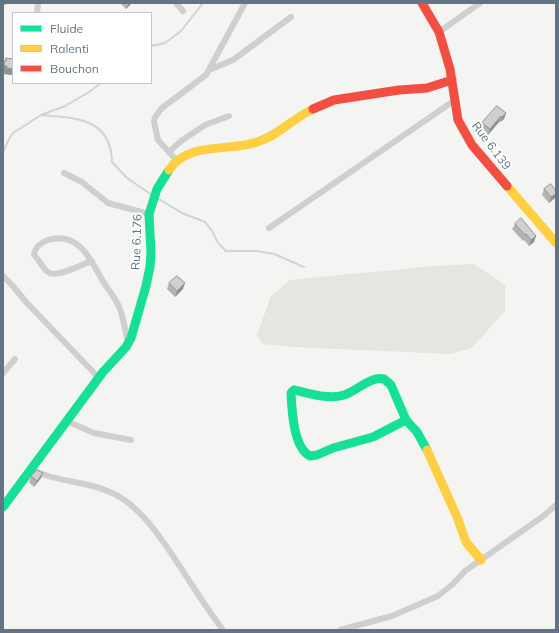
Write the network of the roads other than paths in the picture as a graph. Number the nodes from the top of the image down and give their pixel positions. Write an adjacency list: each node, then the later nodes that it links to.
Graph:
1 (176, 3): 5 (street)
2 (245, 3): 8 (street)
3 (422, 3): 7 (street, Rue 6.139)
4 (480, 3): 7 (street)
5 (183, 11)
6 (291, 17): 8 (street)
7 (439, 32): 9 (street, Rue 6.139)
8 (209, 70): 12 (street)
9 (452, 80): 10 (street, Rue 6.139); 13 (street, Rue 6.176)
10 (455, 100): 16 (street); 17 (street, Rue 6.139)
11 (229, 116): 12 (street)
12 (169, 152): 13 (street)
13 (178, 161): 15 (street, Rue 6.176)
14 (64, 174): 15 (street)
15 (149, 214): 20 (street, Rue 6.176)
16 (269, 228)
17 (556, 243)
18 (92, 261): 18 (street); 20 (street)
19 (3, 276): 23 (street)
20 (128, 342): 23 (street, Rue 6.176)
21 (15, 359): 22 (street)
22 (3, 374)
23 (99, 378): 25 (street, Rue 6.176)
24 (406, 420): 24 (street); 30 (street)
25 (66, 421): 26 (street); 27 (street, Rue 6.176)
26 (131, 440)
27 (31, 470): 29 (street, Rue 6.176); 31 (street)
28 (556, 505): 30 (street)
29 (3, 507)
30 (481, 560): 32 (street)
31 (223, 630)
32 (340, 630)

